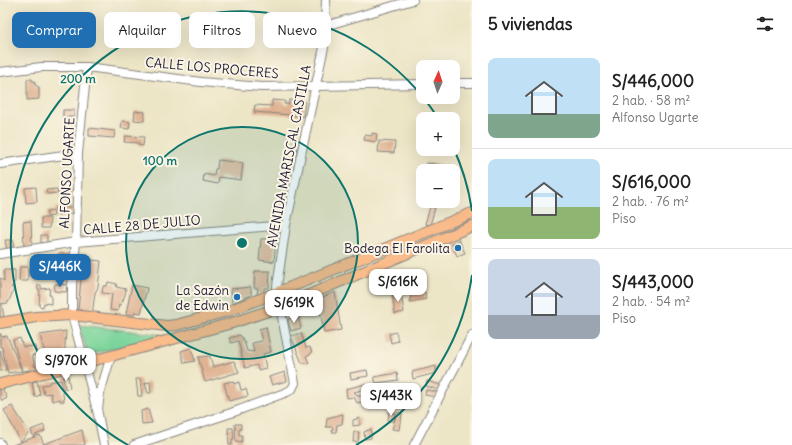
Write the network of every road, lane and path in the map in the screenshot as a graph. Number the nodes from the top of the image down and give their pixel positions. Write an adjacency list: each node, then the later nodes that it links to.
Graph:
1 (326, 0): 3 (street, AVENIDA MARISCAL CASTILLA)
2 (413, 0): 4 (street)
3 (326, 12)
4 (331, 25)
5 (324, 48): 11 (street, AVENIDA MARISCAL CASTILLA)
6 (87, 67): 7 (street, CALLE LOS PROCERES); 11 (street, CALLE LOS PROCERES); 12 (street, ALFONSO UGARTE)
7 (0, 72)
8 (460, 83): 9 (street)
9 (472, 83)
10 (416, 84): 11 (street, CALLE LOS PROCERES)
11 (315, 86): 15 (street, AVENIDA MARISCAL CASTILLA)
12 (78, 153): 13 (street); 17 (street, ALFONSO UGARTE)
13 (0, 164)
14 (472, 213): 19 (main road)
15 (286, 225): 17 (street, CALLE 28 DE JULIO); 19 (street, AVENIDA MARISCAL CASTILLA)
16 (472, 226): 20 (main road)
17 (76, 242): 18 (street, CALLE 28 DE JULIO); 21 (street, ALFONSO UGARTE)
18 (0, 254)
19 (276, 293): 20 (street); 21 (main road)
20 (280, 306): 24 (main road); 29 (street)
21 (72, 315): 22 (main road); 25 (street, ALFONSO UGARTE)
22 (0, 323)
23 (472, 335): 30 (street)
24 (111, 356): 25 (main road); 27 (street)
25 (84, 362): 26 (main road); 27 (street, ALFONSO UGARTE)
26 (0, 384)
27 (98, 414): 28 (street, ALFONSO UGARTE)
28 (104, 445)
29 (134, 445)
30 (414, 445)

